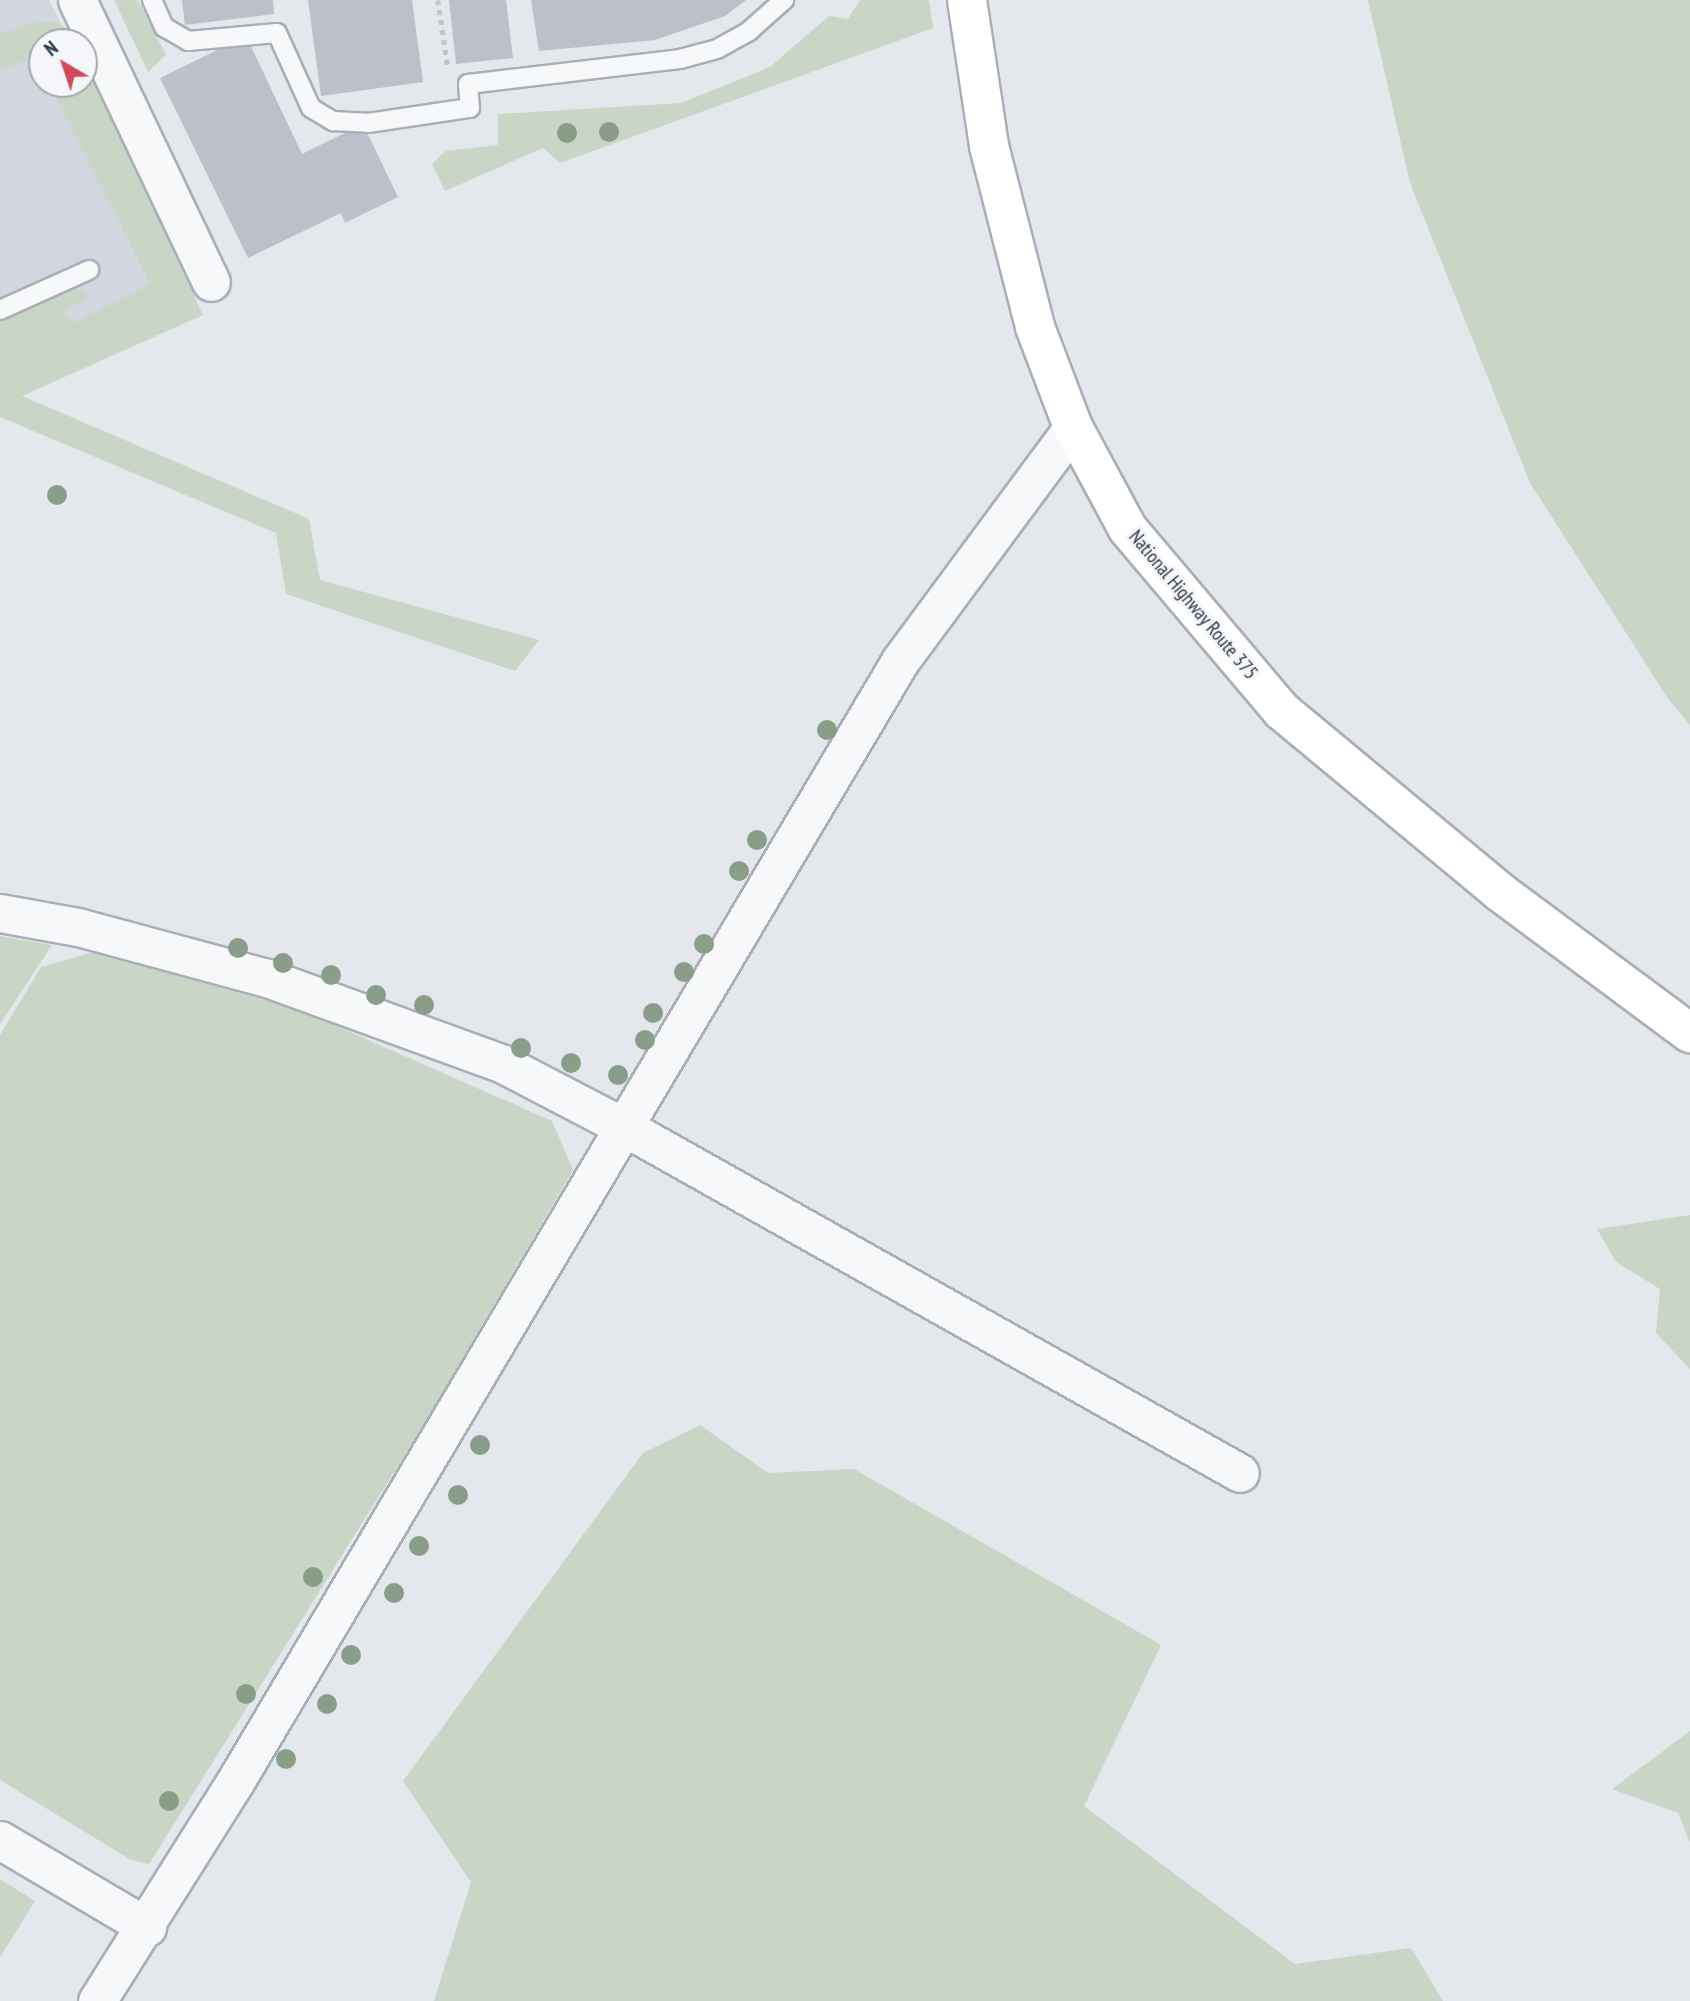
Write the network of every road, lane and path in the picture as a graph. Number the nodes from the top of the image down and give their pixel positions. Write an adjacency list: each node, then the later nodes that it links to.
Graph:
1 (76, 0): 8 (street)
2 (152, 0): 6 (lane)
3 (438, 0): 6 (path)
4 (784, 0): 6 (lane)
5 (967, 0): 10 (highway, National Highway Route 375)
6 (453, 111)
7 (89, 270): 9 (lane)
8 (211, 282)
9 (0, 310)
10 (1073, 427): 12 (highway, National Highway Route 375); 13 (street)
11 (0, 913): 13 (street)
12 (1690, 1033)
13 (625, 1128): 14 (street); 16 (street)
14 (1240, 1473)
15 (0, 1840): 16 (street)
16 (147, 1927): 17 (street)
17 (97, 2001)

